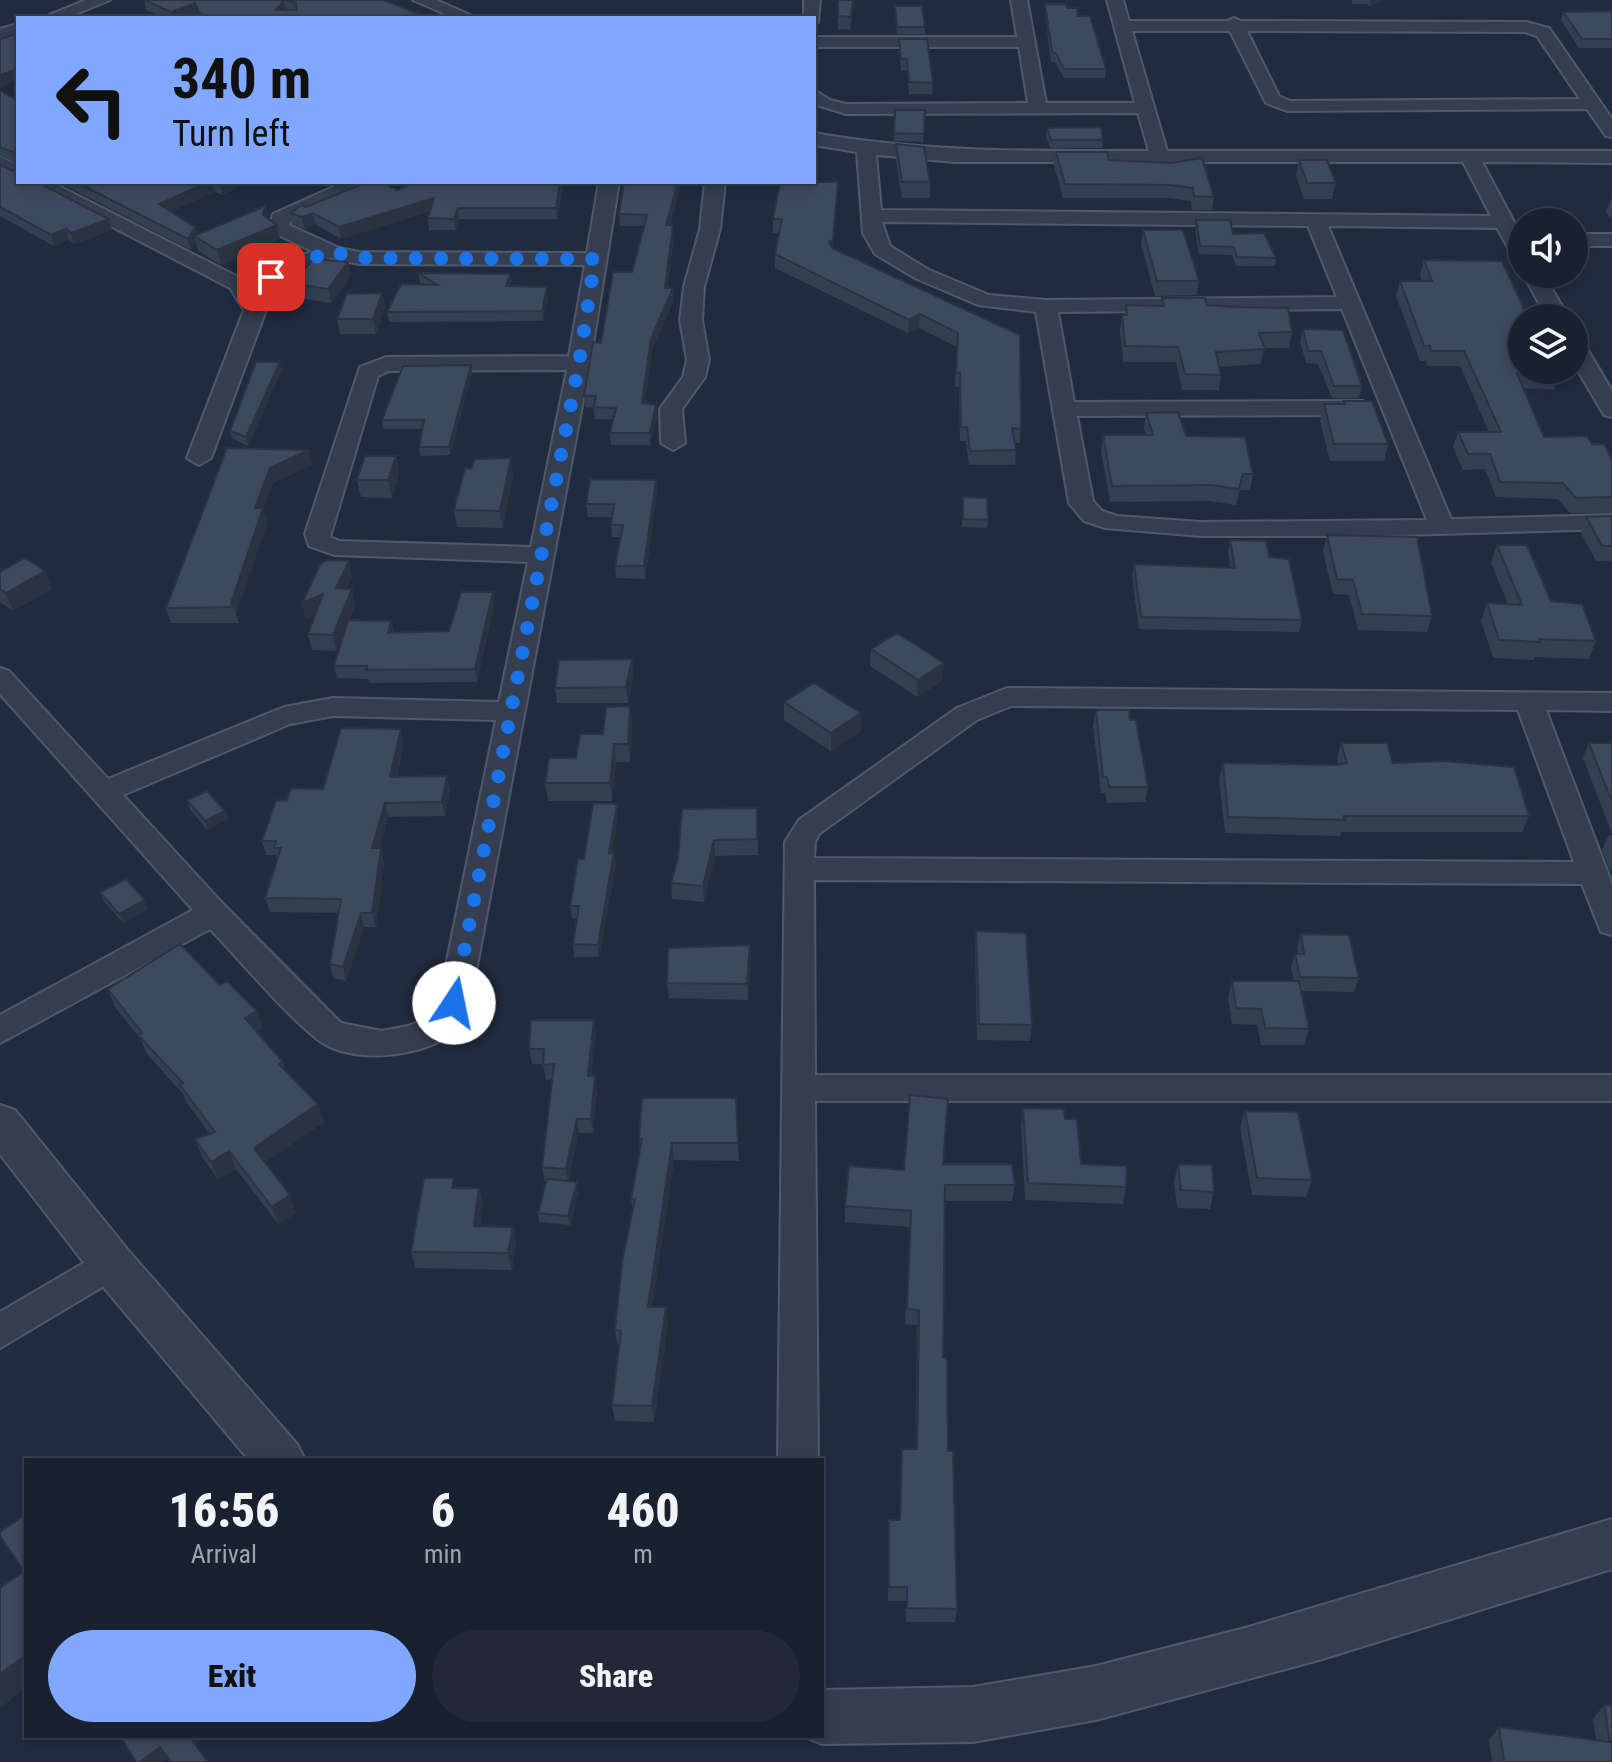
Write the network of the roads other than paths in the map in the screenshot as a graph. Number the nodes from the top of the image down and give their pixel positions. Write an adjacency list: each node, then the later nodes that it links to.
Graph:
1 (102, 0): 5 (street)
2 (421, 0): 6 (street)
3 (1019, 0): 10 (street)
4 (1115, 0): 8 (street)
5 (62, 16)
6 (464, 16)
7 (1234, 23): 8 (street); 12 (street); 12 (street)
8 (1123, 26): 13 (street)
9 (816, 42): 10 (street)
10 (1026, 42): 14 (street)
11 (816, 97): 14 (street)
12 (1593, 104): 15 (street)
13 (1144, 108): 14 (street); 20 (street)
14 (1038, 109)
15 (1612, 132)
16 (816, 139): 17 (street)
17 (866, 149): 20 (street); 25 (street)
18 (1470, 157): 19 (street); 20 (street); 27 (street)
19 (1612, 157)
20 (1160, 158)
21 (40, 184): 33 (street)
22 (356, 184): 31 (street)
23 (609, 184): 32 (street)
24 (715, 184): 41 (street)
25 (872, 216): 26 (street); 35 (street)
26 (1315, 219): 27 (street); 34 (street)
27 (1503, 222): 28 (street)
28 (1508, 230)
29 (1588, 240): 30 (street)
30 (1612, 240)
31 (329, 251): 32 (street); 33 (street)
32 (595, 259): 36 (street)
33 (242, 290): 42 (street)
34 (1348, 303): 35 (street); 38 (street)
35 (1046, 306): 39 (street)
36 (579, 363): 45 (street); 45 (street)
37 (1588, 369): 40 (street)
38 (1394, 408): 39 (street); 44 (street)
39 (1065, 409): 44 (street)
40 (1612, 410)
41 (673, 443)
42 (199, 458)
43 (1612, 522): 44 (street)
44 (1442, 527)
45 (540, 555): 49 (street)
46 (0, 677): 50 (street)
47 (1528, 700): 48 (street); 51 (street); 52 (street)
48 (1612, 702)
49 (509, 711): 50 (street); 53 (street)
50 (102, 793): 53 (street)
51 (799, 869): 52 (street); 56 (street)
52 (1592, 873): 54 (street)
53 (213, 913): 55 (street)
54 (1612, 924)
55 (0, 1030)
56 (802, 1088): 57 (street); 62 (street)
57 (1612, 1088)
58 (0, 1122): 59 (street)
59 (111, 1263): 60 (street); 61 (street)
60 (0, 1332)
61 (278, 1458)
62 (798, 1458)
63 (1612, 1544): 64 (street)
64 (824, 1717)

